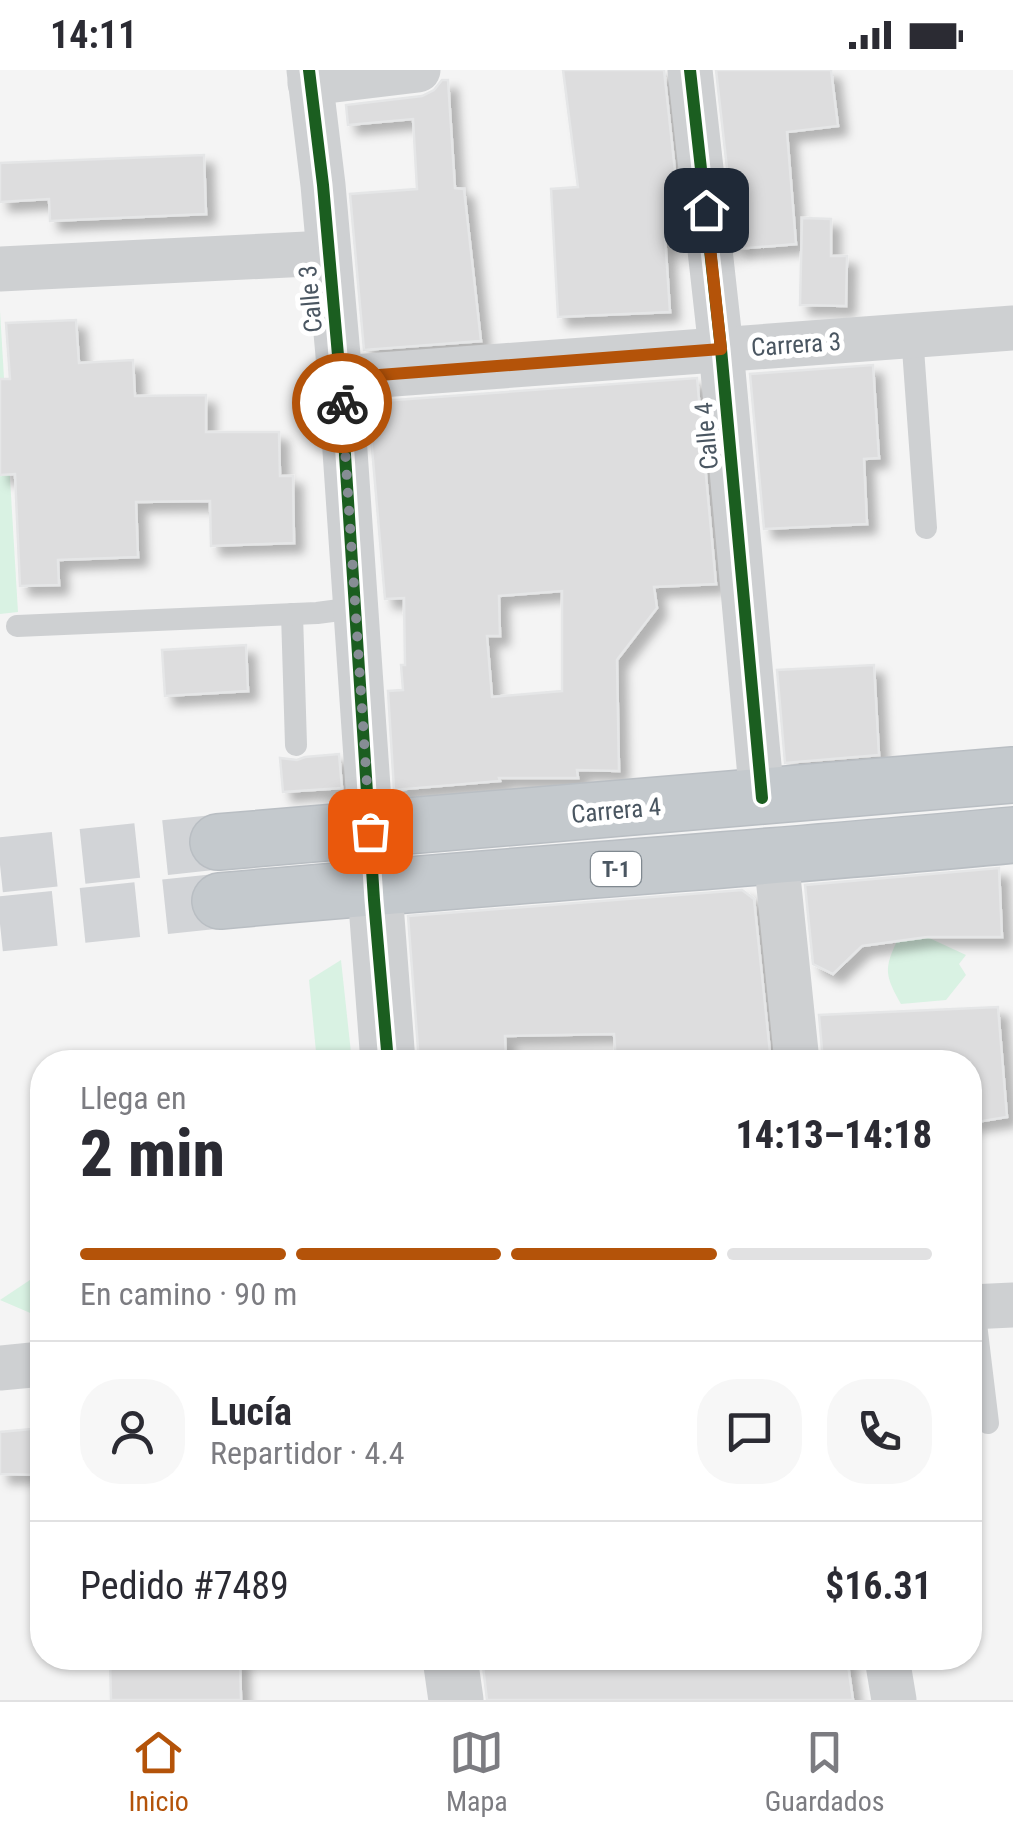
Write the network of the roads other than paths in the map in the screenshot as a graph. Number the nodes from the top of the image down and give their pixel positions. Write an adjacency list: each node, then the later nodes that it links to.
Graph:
1 (418, 70): 3 (street)
2 (690, 70): 8 (street, Calle 4)
3 (310, 76): 4 (street, Calle 3)
4 (328, 253): 5 (street); 9 (street, Calle 3)
5 (0, 269)
6 (1013, 328): 7 (street, Carrera 3)
7 (912, 336): 8 (street, Carrera 3); 10 (lane)
8 (721, 349): 9 (street, Carrera 3); 16 (street, Calle 4)
9 (340, 378): 11 (street, Calle 3)
10 (926, 528)
11 (355, 608): 12 (lane); 17 (street, Calle 3)
12 (292, 614): 13 (lane); 14 (lane)
13 (17, 626)
14 (296, 745)
15 (1013, 775): 16 (highway, Carrera 4)
16 (762, 798): 17 (highway, Carrera 4)
17 (370, 831): 19 (highway, Carrera 4); 21 (street, Calle 3)
18 (1013, 835): 20 (highway, T-1)
19 (218, 842)
20 (776, 857): 21 (highway, T-1); 24 (street)
21 (374, 887): 22 (highway, T-1); 23 (street, Calle 3)
22 (220, 902)
23 (387, 1050)
24 (796, 1050)
25 (986, 1307): 28 (lane)
26 (30, 1365): 27 (street)
27 (0, 1368)
28 (988, 1422)
29 (452, 1670): 31 (street)
30 (888, 1670): 32 (street)
31 (456, 1700)
32 (894, 1700)

